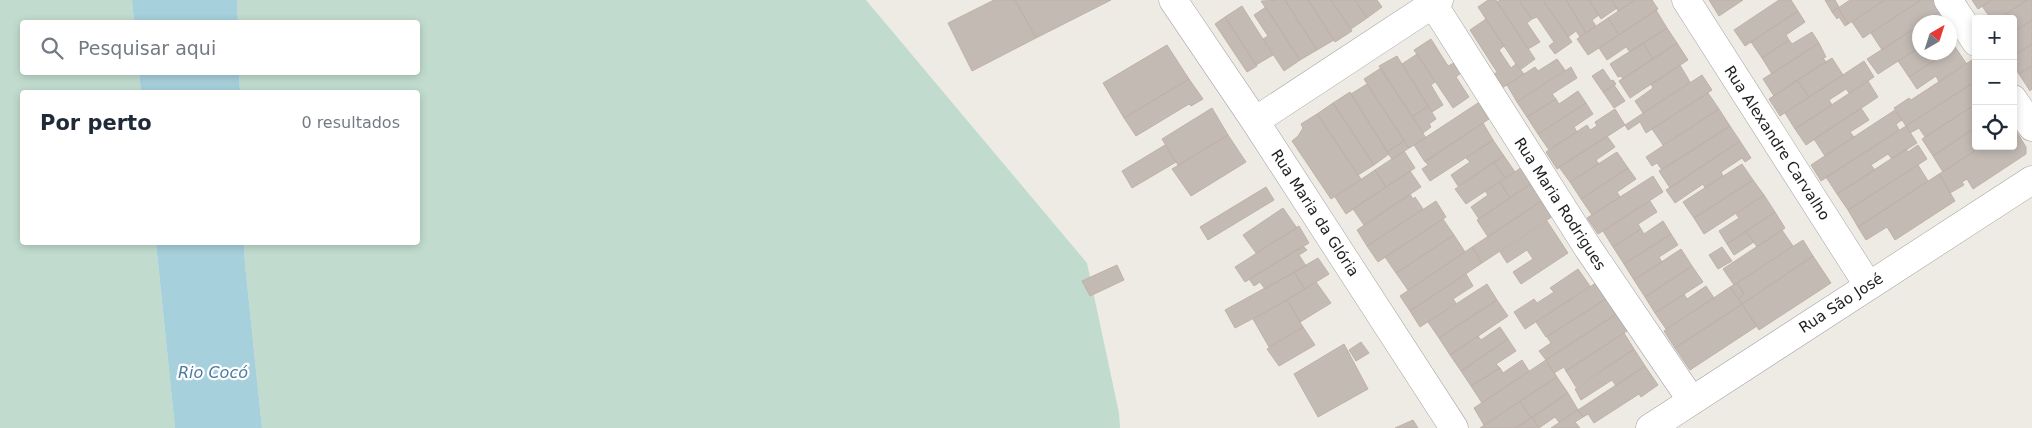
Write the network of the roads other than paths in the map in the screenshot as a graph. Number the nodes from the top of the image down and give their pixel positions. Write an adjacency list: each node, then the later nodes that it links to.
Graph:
1 (1173, 0): 7 (street, Rua Maria da Glória)
2 (1686, 0): 10 (street, Rua Alexandre Carvalho)
3 (1948, 0): 5 (street)
4 (1436, 2): 7 (street); 11 (street, Rua Maria Rodrigues)
5 (1972, 36)
6 (2017, 105): 8 (street)
7 (1255, 121): 12 (street, Rua Maria da Glória)
8 (2032, 127)
9 (2032, 180): 10 (street, Rua São José)
10 (1868, 285): 11 (street, Rua São José)
11 (1692, 401): 13 (street, Rua São José)
12 (1454, 428)
13 (1650, 428)

